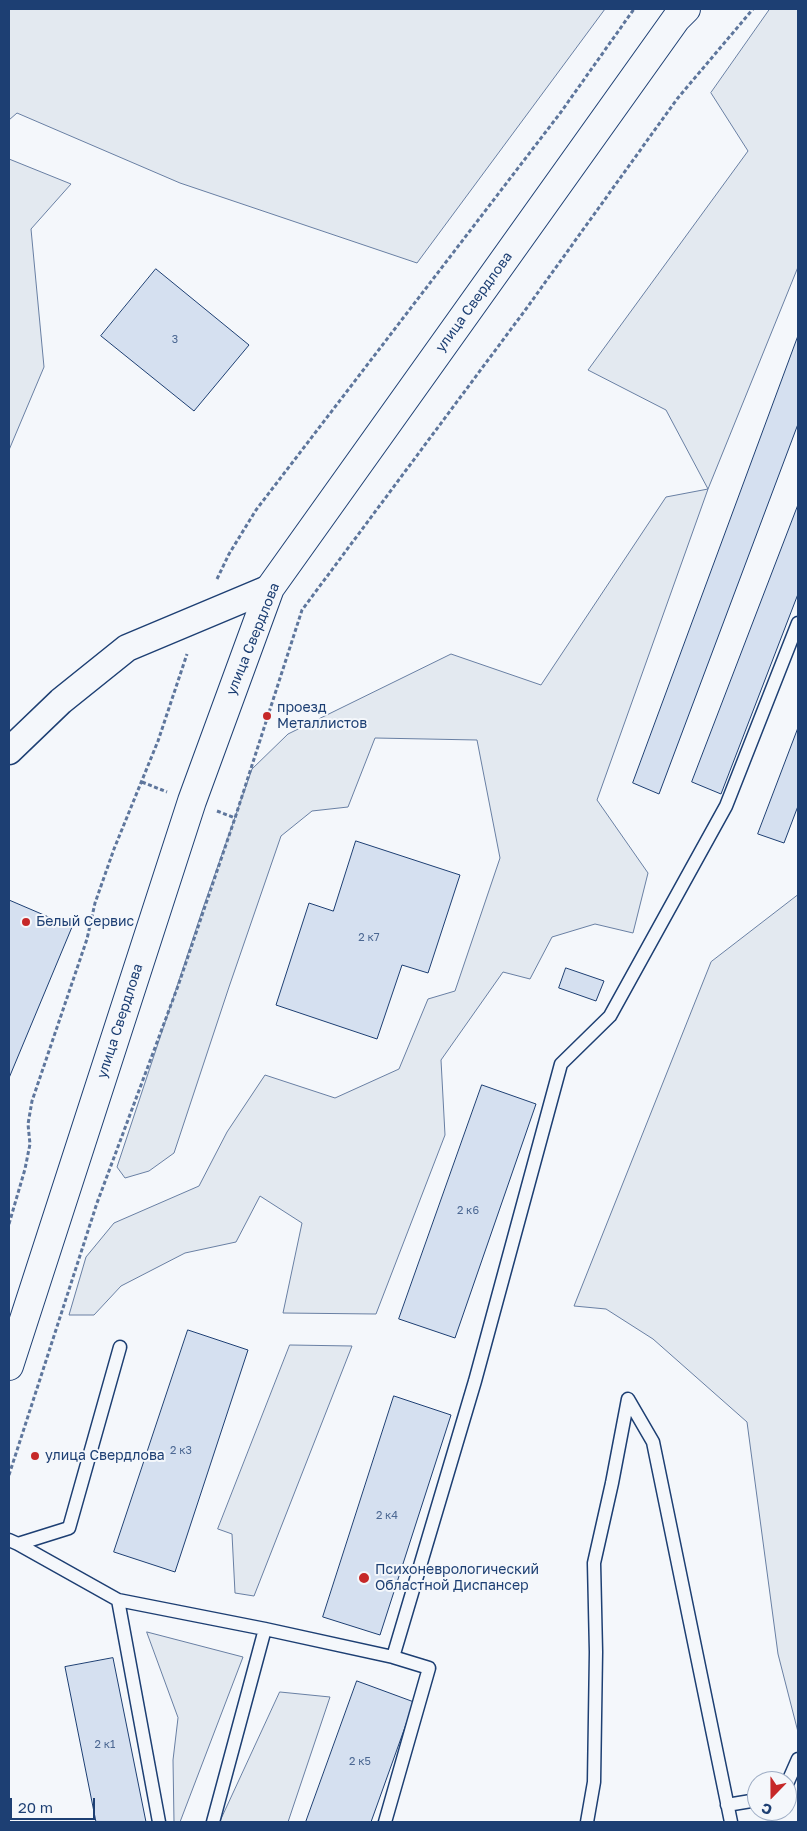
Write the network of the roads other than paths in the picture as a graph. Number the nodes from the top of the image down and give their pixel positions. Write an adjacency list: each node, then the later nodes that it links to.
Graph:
1 (686, 9): 2 (street, улица Свердлова)
2 (270, 588): 4 (street); 6 (street, улица Свердлова)
3 (798, 623): 10 (lane)
4 (9, 751)
5 (120, 1347): 7 (lane)
6 (9, 1366)
7 (13, 1542): 8 (lane)
8 (118, 1600): 9 (lane); 13 (lane)
9 (265, 1629): 10 (lane); 14 (lane)
10 (393, 1657): 15 (lane)
11 (747, 1802): 12 (lane)
12 (727, 1805): 16 (lane); 17 (lane)
13 (159, 1822)
14 (213, 1822)
15 (385, 1822)
16 (587, 1822)
17 (731, 1822)

